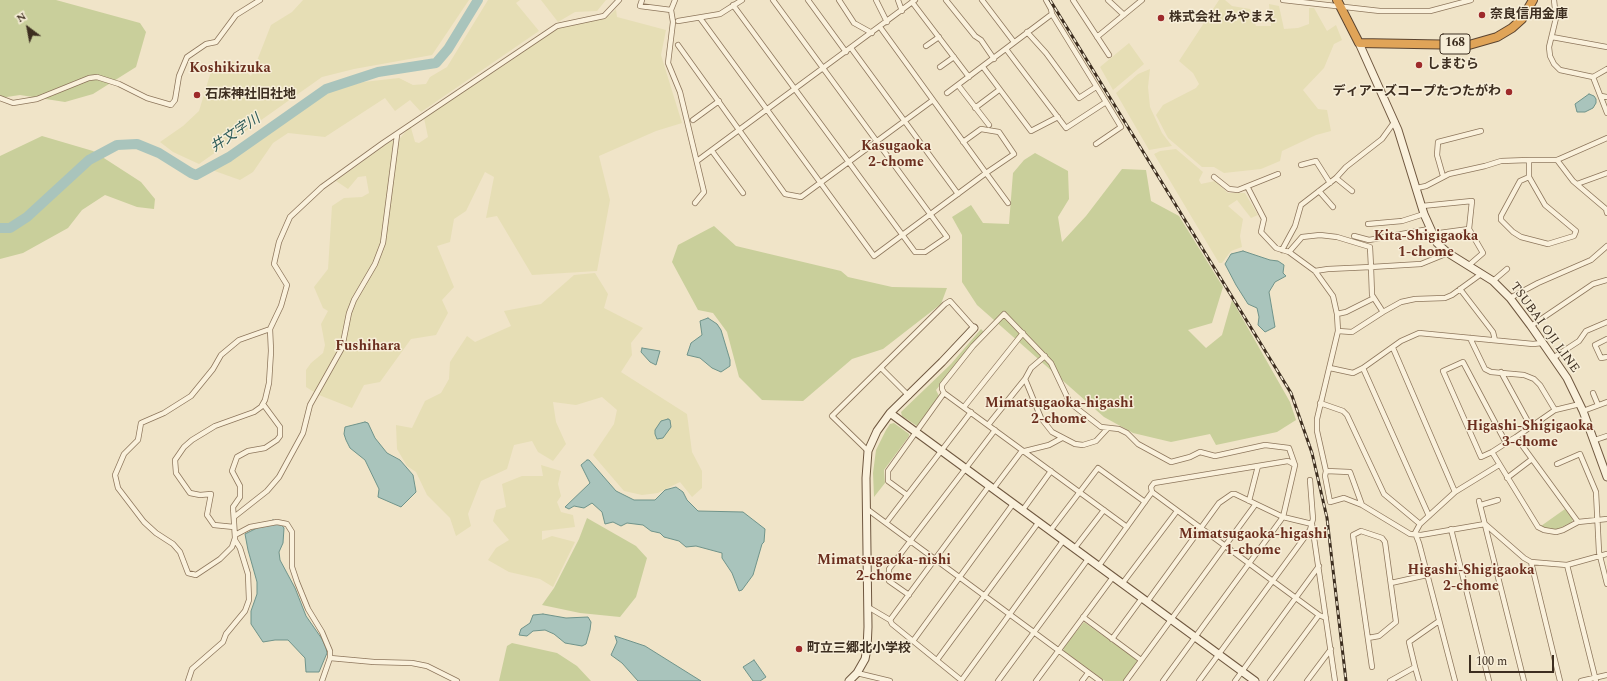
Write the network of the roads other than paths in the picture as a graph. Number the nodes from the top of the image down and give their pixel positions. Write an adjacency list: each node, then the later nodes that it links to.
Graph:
1 (260, 0): 62 (street)
2 (619, 0): 76 (street)
3 (642, 0): 25 (street)
4 (675, 0): 25 (street)
5 (742, 0): 24 (street)
6 (773, 0): 51 (street)
7 (808, 0): 45 (street)
8 (839, 0): 34 (street)
9 (876, 0): 31 (street)
10 (898, 0): 26 (street)
11 (946, 0): 48 (street)
12 (982, 0): 38 (street)
13 (1046, 0): 27 (street)
14 (1073, 0): 37 (street)
15 (1108, 0): 28 (street)
16 (1142, 0): 28 (street)
17 (1283, 0): 22 (street)
18 (1471, 0): 23 (street)
19 (1533, 0): 39 (highway, 168)
20 (1554, 0): 36 (street)
21 (914, 1): 26 (street); 35 (street)
22 (1294, 1): 23 (street)
23 (1339, 4): 39 (highway)
24 (733, 5): 29 (street); 57 (street)
25 (672, 10): 84 (street)
26 (902, 11): 31 (street)
27 (1052, 14): 33 (street); 56 (street)
28 (1124, 15): 37 (street)
29 (700, 18): 30 (street); 67 (street)
30 (678, 21)
31 (887, 22): 32 (street)
32 (880, 27): 34 (street); 63 (street)
33 (1027, 32): 38 (street); 56 (street)
34 (872, 33): 43 (street)
35 (938, 37): 41 (street); 47 (street)
36 (1552, 37): 42 (street); 54 (street)
37 (1097, 38): 46 (street)
38 (1014, 42): 44 (street)
39 (1359, 43): 72 (street, TSUBAI OJI LINE)
40 (678, 45): 64 (street)
41 (926, 46)
42 (1607, 47)
43 (851, 48): 45 (street); 71 (street)
44 (1006, 48): 48 (street); 69 (street)
45 (846, 52): 51 (street)
46 (1109, 55)
47 (954, 57): 49 (street); 53 (street)
48 (994, 59): 50 (street)
49 (940, 67)
50 (983, 67): 53 (street); 58 (street)
51 (823, 69): 57 (street); 78 (street)
52 (1607, 69): 54 (street)
53 (969, 77): 55 (street)
54 (1593, 77): 60 (street)
55 (958, 85): 59 (street); 66 (street)
56 (1096, 87): 65 (street)
57 (795, 90): 67 (street); 85 (street)
58 (999, 90): 66 (street); 69 (street)
59 (947, 93)
60 (1601, 96): 61 (street); 68 (street)
61 (1607, 97)
62 (0, 98)
63 (933, 100): 71 (street); 79 (street)
64 (719, 101): 70 (street); 74 (street)
65 (1106, 102): 69 (street); 80 (street)
66 (975, 108): 73 (street)
67 (768, 110): 74 (street); 94 (street)
68 (1607, 113)
69 (1058, 116)
70 (693, 120)
71 (905, 121): 78 (street); 102 (street)
72 (1395, 121): 93 (street); 98 (street, TSUBAI OJI LINE)
73 (989, 125)
74 (740, 130): 81 (street); 94 (street)
75 (1481, 131): 90 (street)
76 (397, 135): 134 (street); 203 (street)
77 (1607, 138): 83 (street)
78 (878, 141): 85 (street); 108 (street)
79 (963, 142): 88 (street); 88 (street)
80 (1096, 144)
81 (712, 151): 84 (street); 101 (street)
82 (1529, 160): 83 (street); 90 (street); 92 (street)
83 (1557, 160): 96 (street)
84 (697, 161): 103 (street)
85 (849, 162): 94 (street); 113 (street)
86 (1301, 165): 95 (street)
87 (1607, 173): 96 (street)
88 (986, 174): 102 (street); 104 (street)
89 (1278, 174): 97 (street)
90 (1443, 176): 98 (street)
91 (1214, 177): 97 (street)
92 (1529, 177): 92 (street)
93 (1336, 178): 95 (street); 100 (street)
94 (820, 183): 113 (street)
95 (1330, 183): 99 (street)
96 (1577, 184): 107 (street)
97 (1248, 188): 116 (street)
98 (1417, 188): 105 (street, TSUBAI OJI LINE)
99 (1320, 191): 106 (street); 116 (street)
100 (1352, 191)
101 (743, 192)
102 (958, 194): 108 (street)
103 (695, 203)
104 (1008, 203)
105 (1422, 206): 109 (street, TSUBAI OJI LINE); 111 (street)
106 (1333, 207)
107 (1606, 210)
108 (931, 214): 113 (street); 113 (street)
109 (1424, 214): 110 (street); 112 (street, TSUBAI OJI LINE)
110 (1368, 224)
111 (1469, 229): 112 (street); 119 (street)
112 (1430, 231): 114 (street); 118 (street, TSUBAI OJI LINE)
113 (902, 235)
114 (1354, 236)
115 (1607, 246): 128 (street)
116 (1282, 250): 117 (street)
117 (1289, 252): 120 (street); 122 (street)
118 (1448, 253): 119 (street, TSUBAI OJI LINE); 120 (street)
119 (1468, 266): 123 (street, TSUBAI OJI LINE)
120 (1371, 267): 122 (street); 127 (street)
121 (1507, 269): 125 (street)
122 (1315, 271): 130 (street)
123 (1481, 274): 125 (street, TSUBAI OJI LINE); 126 (street)
124 (1607, 280): 132 (street)
125 (1493, 281): 128 (street, TSUBAI OJI LINE)
126 (1460, 289): 129 (street); 139 (street)
127 (1374, 298): 129 (street); 130 (street)
128 (1510, 298): 132 (street, TSUBAI OJI LINE)
129 (1383, 312): 135 (street)
130 (1337, 314): 135 (street)
131 (1607, 322): 144 (street)
132 (1531, 326): 140 (street, TSUBAI OJI LINE)
133 (974, 328): 145 (street); 152 (street)
134 (270, 329): 155 (street); 219 (street)
135 (1338, 331): 146 (street)
136 (1023, 333): 142 (street); 150 (street); 157 (street)
137 (1470, 338): 139 (street); 141 (street); 148 (street)
138 (1607, 339): 143 (street)
139 (1494, 340): 140 (street)
140 (1542, 343): 144 (street, TSUBAI OJI LINE)
141 (1392, 348): 147 (street); 190 (street)
142 (1045, 356): 149 (street); 164 (street)
143 (1607, 357)
144 (1553, 358): 158 (street, TSUBAI OJI LINE)
145 (881, 368): 152 (street); 174 (street)
146 (1330, 368): 147 (street); 154 (street)
147 (1363, 368): 202 (street)
148 (1501, 372): 159 (street); 163 (street)
149 (1026, 379): 162 (street); 169 (street)
150 (944, 393): 157 (street); 166 (street)
151 (1593, 393): 156 (street)
152 (908, 396): 161 (street)
153 (1607, 402): 156 (street)
154 (1320, 403): 183 (street); 211 (street)
155 (263, 404): 203 (street); 213 (street)
156 (1598, 405): 158 (street)
157 (964, 407): 160 (street)
158 (1582, 407): 159 (street); 170 (street, TSUBAI OJI LINE)
159 (1555, 410): 163 (street)
160 (971, 412): 162 (street); 172 (street)
161 (890, 413): 166 (street); 174 (street)
162 (988, 425): 165 (street)
163 (1531, 427): 168 (street)
164 (1108, 428): 169 (street); 178 (street)
165 (995, 430): 173 (street); 181 (street)
166 (915, 432): 172 (street); 191 (street)
167 (1607, 436): 170 (street)
168 (1516, 437): 171 (street); 176 (street)
169 (1062, 438): 173 (street)
170 (1595, 440): 184 (street, TSUBAI OJI LINE)
171 (1506, 443): 175 (street); 175 (street)
172 (941, 451): 181 (street); 191 (street)
173 (1024, 451): 182 (street); 187 (street)
174 (868, 452): 198 (street)
175 (1492, 452): 179 (street)
176 (1532, 459): 185 (street); 208 (street)
177 (1557, 464): 206 (street)
178 (1295, 465): 180 (street); 204 (street)
179 (1499, 465): 185 (street); 190 (street)
180 (1258, 466): 189 (street); 193 (street)
181 (965, 469): 187 (street); 221 (street)
182 (1051, 471): 188 (street); 200 (street)
183 (1326, 471): 197 (street); 197 (street)
184 (1606, 472)
185 (1507, 478): 208 (street)
186 (1310, 480): 210 (street)
187 (991, 488): 195 (street); 227 (street)
188 (1080, 492): 194 (street); 199 (street); 217 (street)
189 (1152, 492): 194 (street); 201 (street)
190 (1455, 492): 202 (street)
191 (907, 495): 209 (street)
192 (1498, 500): 212 (street)
193 (1248, 501): 196 (street); 215 (street)
194 (1145, 502): 214 (street)
195 (1013, 504): 200 (street); 235 (street)
196 (1255, 505): 204 (street); 222 (street)
197 (1362, 505): 218 (street)
198 (867, 509): 209 (street); 244 (street)
199 (1104, 510): 214 (street); 223 (street)
200 (1022, 511): 207 (street)
201 (1177, 511): 215 (street); 237 (street)
202 (1429, 516): 211 (street)
203 (234, 517): 213 (street)
204 (1283, 517): 210 (street); 229 (street)
205 (1607, 519): 206 (street)
206 (1598, 520): 208 (street); 225 (street)
207 (1038, 522): 217 (street); 241 (street)
208 (1578, 522)
209 (886, 523): 221 (street)
210 (1312, 524): 232 (street); 236 (street)
211 (1420, 524): 218 (street)
212 (1485, 524): 216 (street); 228 (street); 292 (street)
213 (234, 527): 219 (street)
214 (1127, 527): 231 (street)
215 (1201, 528): 222 (street); 243 (street)
216 (1451, 529): 218 (street); 291 (street)
217 (1050, 531): 220 (street)
218 (1415, 533): 233 (street)
219 (234, 537): 260 (street); 271 (street)
220 (1063, 541): 223 (street); 245 (street)
221 (911, 542): 227 (street); 240 (street)
222 (1225, 546): 229 (street); 250 (street)
223 (1074, 549): 226 (street)
224 (1607, 554): 225 (street)
225 (1600, 556): 230 (street); 239 (street)
226 (1088, 559): 231 (street); 252 (street)
227 (935, 560): 235 (street); 240 (street)
228 (1531, 562): 230 (street); 293 (street)
229 (1249, 563): 236 (street); 253 (street)
230 (1566, 565): 269 (street)
231 (1098, 566): 234 (street)
232 (1319, 566): 242 (street); 248 (street)
233 (1427, 575): 238 (street); 251 (street)
234 (1113, 577): 237 (street); 247 (street)
235 (960, 578): 241 (street); 256 (street)
236 (1272, 581): 242 (street); 259 (street)
237 (1122, 584): 243 (street)
238 (1391, 584): 254 (street); 254 (street)
239 (1607, 584)
240 (909, 595): 249 (street)
241 (985, 596): 245 (street); 261 (street)
242 (1296, 598): 246 (street); 265 (street)
243 (1144, 600): 250 (street); 255 (street)
244 (868, 607): 249 (street); 266 (street)
245 (1009, 614): 252 (street); 270 (street)
246 (1319, 615): 248 (street); 285 (street)
247 (1083, 617): 255 (street); 258 (street)
248 (1326, 618): 257 (street)
249 (890, 620): 256 (street)
250 (1171, 620): 253 (street); 262 (street)
251 (1439, 621): 264 (street); 290 (street)
252 (1034, 632): 258 (street); 276 (street)
253 (1195, 637): 259 (street); 281 (street)
254 (1368, 638): 263 (street)
255 (1112, 639): 262 (street)
256 (913, 641): 261 (street)
257 (1330, 649): 286 (street); 287 (street)
258 (1059, 650): 267 (street); 277 (street)
259 (1219, 654): 265 (street); 282 (street)
260 (330, 658): 272 (street); 273 (street)
261 (937, 660): 270 (street)
262 (1141, 660): 280 (street)
263 (1372, 667)
264 (1415, 667): 288 (street); 289 (street)
265 (1242, 672): 283 (street); 284 (street)
266 (857, 673): 274 (street); 275 (street)
267 (1088, 673): 278 (street); 279 (street)
268 (1607, 674): 269 (street)
269 (1595, 679): 294 (street)
270 (961, 680)
271 (188, 681)
272 (322, 681)
273 (457, 681)
274 (849, 681)
275 (890, 681)
276 (998, 681)
277 (1036, 681)
278 (1082, 681)
279 (1100, 681)
280 (1126, 681)
281 (1163, 681)
282 (1199, 681)
283 (1235, 681)
284 (1255, 681)
285 (1270, 681)
286 (1307, 681)
287 (1335, 681)
288 (1390, 681)
289 (1419, 681)
290 (1455, 681)
291 (1489, 681)
292 (1524, 681)
293 (1560, 681)
294 (1581, 681)

